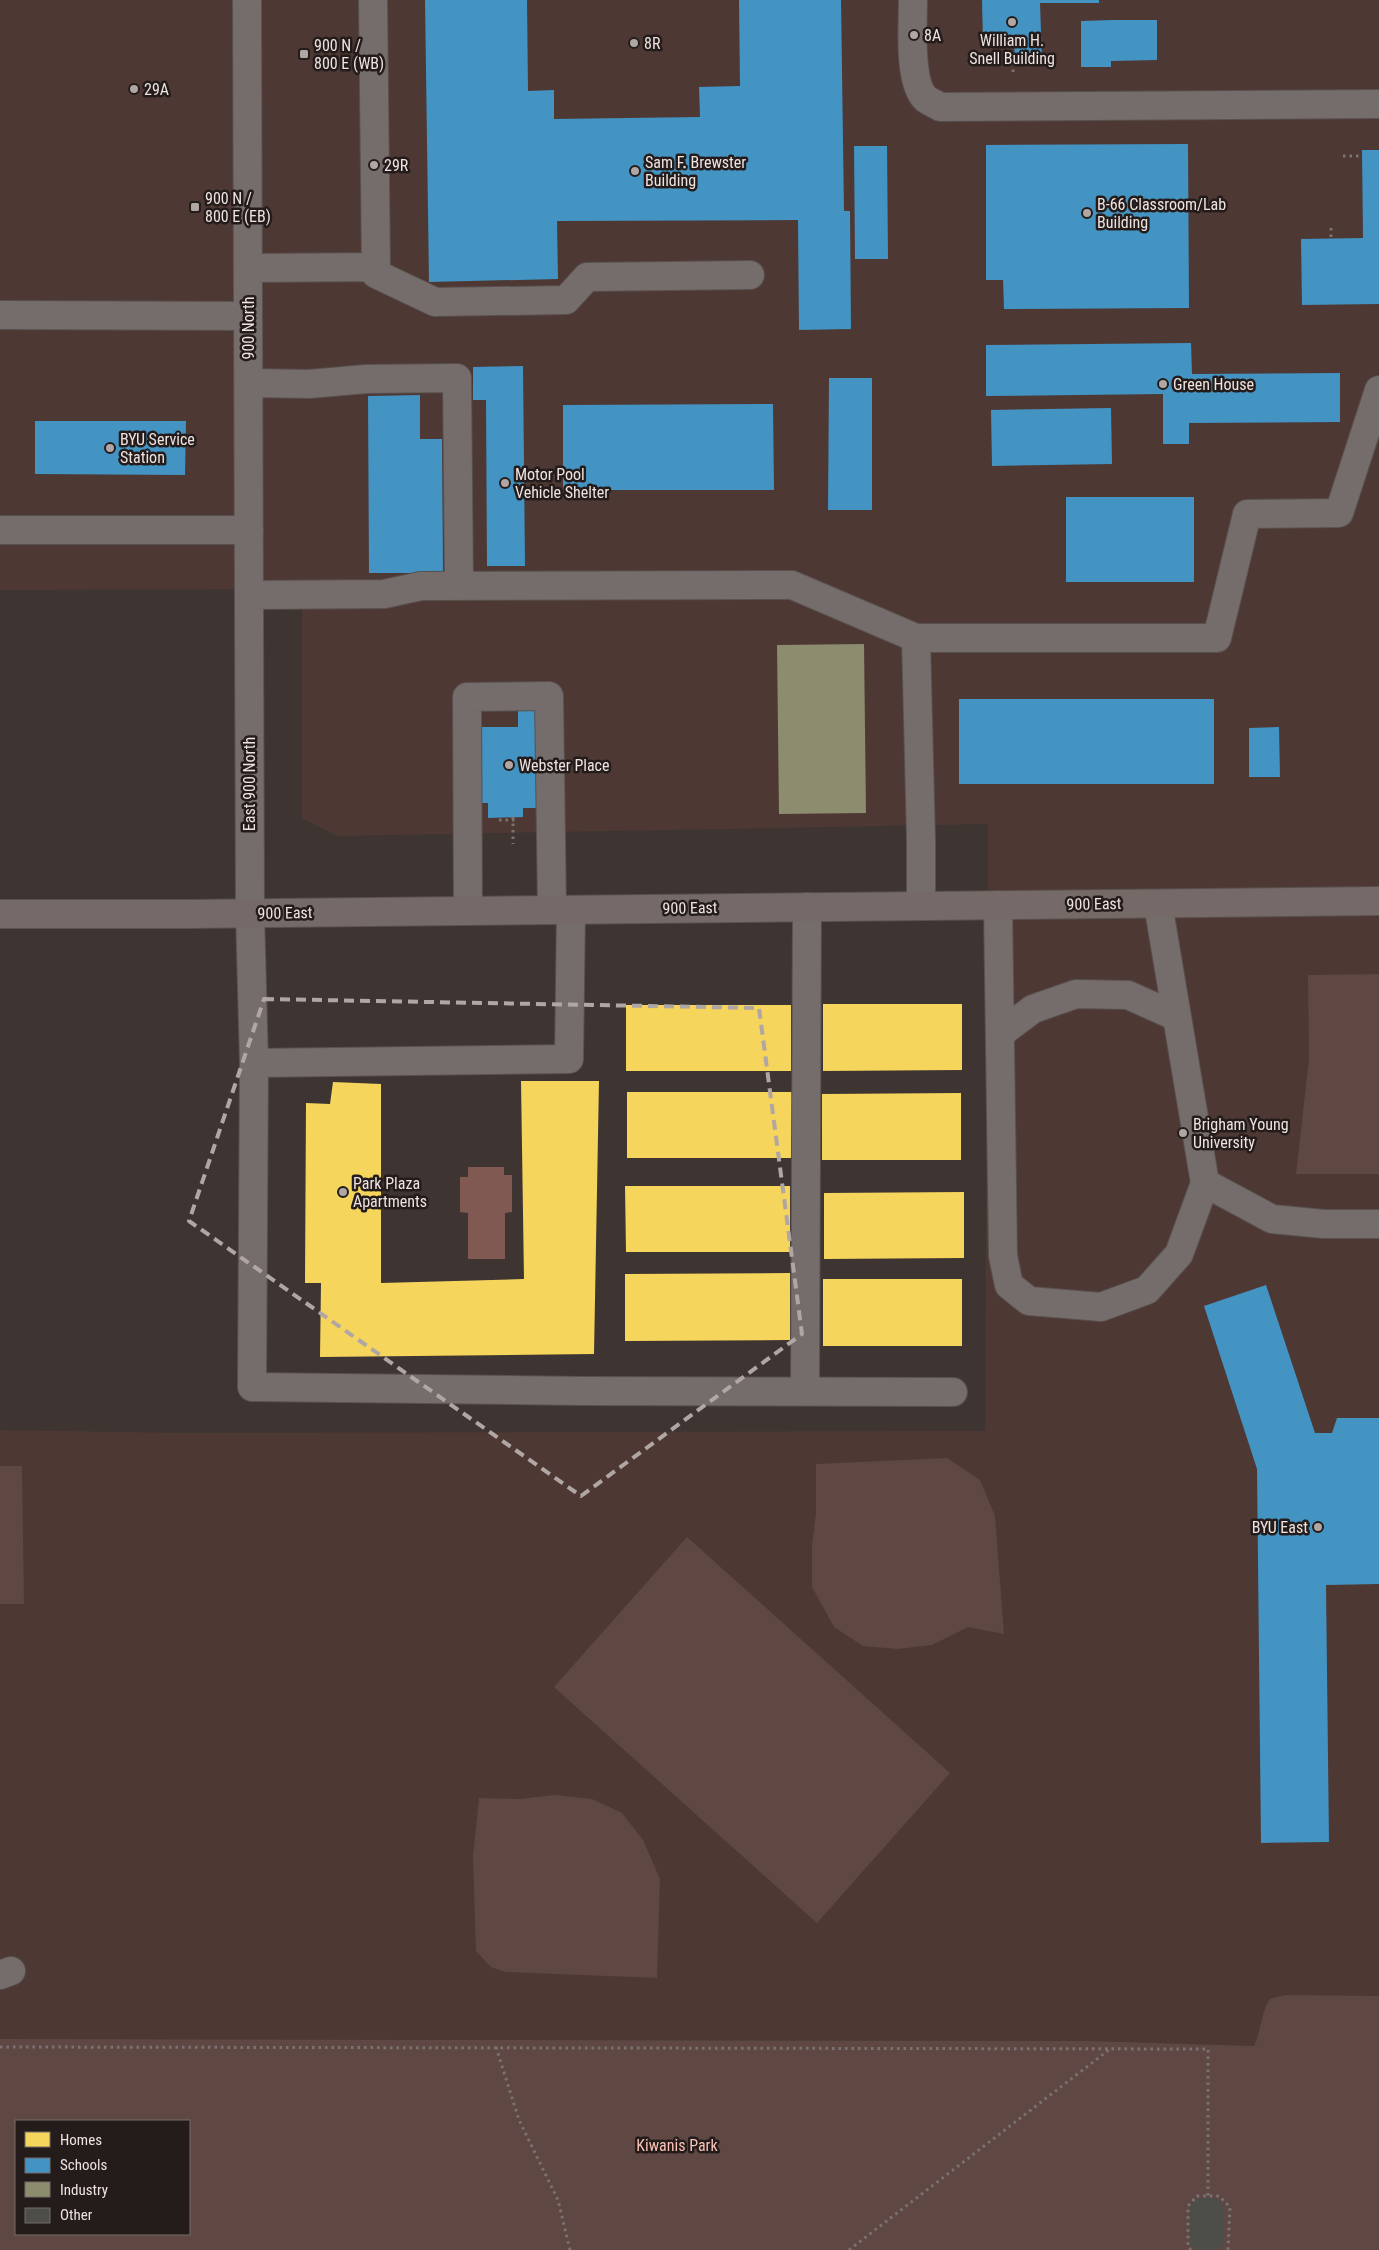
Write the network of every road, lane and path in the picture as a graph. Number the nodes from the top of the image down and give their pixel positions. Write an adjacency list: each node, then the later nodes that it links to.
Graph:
1 (248, 0): 12 (street, 900 North)
2 (373, 0): 11 (street)
3 (913, 0): 6 (street)
4 (1028, 61): 5 (path)
5 (1013, 72)
6 (1379, 104)
7 (1344, 156): 8 (path)
8 (1362, 156)
9 (1331, 228): 10 (path)
10 (1331, 239)
11 (376, 267): 12 (street); 13 (street)
12 (248, 268): 15 (street, 900 North)
13 (750, 275)
14 (0, 315): 15 (street)
15 (248, 316): 16 (street, 900 North)
16 (249, 383): 19 (street, 900 North); 20 (street)
17 (1379, 390): 22 (street)
18 (0, 530): 19 (street)
19 (249, 530): 21 (street, 900 North)
20 (459, 585): 21 (street); 22 (street)
21 (249, 595): 23 (street, 900 North)
22 (916, 638): 30 (street)
23 (249, 656): 35 (street, East 900 North)
24 (550, 818): 25 (path); 26 (street); 33 (street)
25 (513, 819): 26 (path); 27 (path)
26 (468, 820): 34 (street)
27 (513, 844)
28 (1379, 902): 29 (main road, 900 East)
29 (1158, 904): 31 (main road, 900 East); 37 (street)
30 (920, 906): 31 (main road, 900 East); 32 (main road, 900 East)
31 (998, 906): 38 (street)
32 (807, 907): 33 (main road, 900 East); 42 (street)
33 (561, 910): 34 (main road, 900 East); 39 (street)
34 (468, 911): 35 (main road, 900 East)
35 (250, 913): 36 (main road, 900 East); 39 (street, East 900 North)
36 (0, 914)
37 (1177, 1017): 38 (street); 40 (street)
38 (1001, 1033): 40 (street)
39 (254, 1063): 42 (street, East 900 North)
40 (1205, 1183): 41 (street)
41 (1379, 1224)
42 (806, 1391): 43 (street)
43 (953, 1392)
44 (0, 2047): 45 (path)
45 (496, 2048): 46 (path); 48 (path)
46 (1110, 2049): 47 (path); 49 (path)
47 (1208, 2196): 50 (path); 51 (path)
48 (570, 2250)
49 (849, 2250)
50 (1191, 2250)
51 (1228, 2250)

